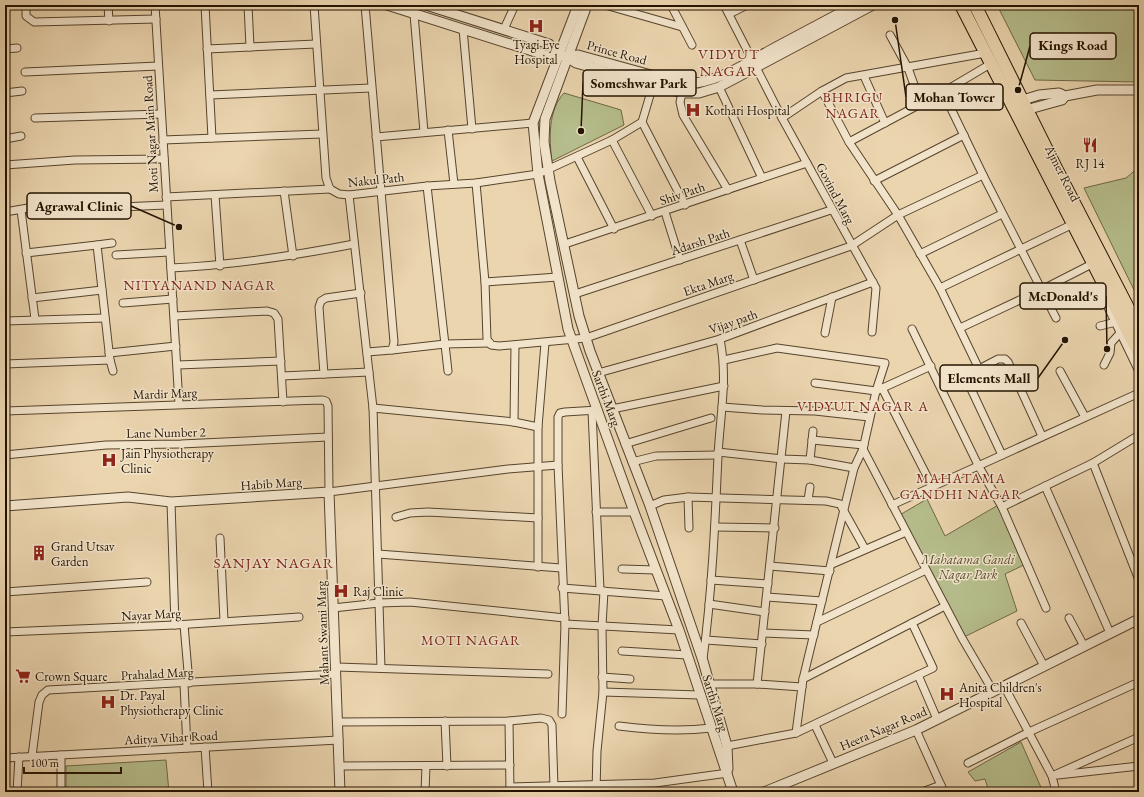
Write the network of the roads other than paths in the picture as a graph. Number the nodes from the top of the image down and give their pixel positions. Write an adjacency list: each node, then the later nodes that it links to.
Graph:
1 (26, 5): 26 (street)
2 (108, 5): 26 (street)
3 (155, 5): 25 (street, Moti Nagar Main Road)
4 (205, 5): 35 (street)
5 (248, 5): 33 (street)
6 (314, 5): 31 (street, Nakul Path)
7 (366, 5): 48 (street)
8 (387, 5): 23 (street, Prince Road)
9 (426, 5): 29 (street, Prince Road)
10 (514, 5): 29 (street)
11 (578, 5): 37 (street, Sarthi Marg)
12 (587, 5): 39 (street)
13 (605, 5): 22 (street)
14 (671, 5): 27 (street)
15 (724, 5): 24 (street, Govind Marg)
16 (746, 5): 24 (street)
17 (855, 5): 40 (street, Prince Road)
18 (873, 5): 40 (street, Prince Road)
19 (955, 5): 38 (street)
20 (961, 5): 58 (highway, Ajmer Road)
21 (975, 5): 58 (highway, Ajmer Road)
22 (631, 8): 27 (street)
23 (414, 14): 28 (street, Prince Road); 67 (street)
24 (729, 14): 40 (street, Govind Marg)
25 (156, 18): 26 (street); 41 (street, Moti Nagar Main Road)
26 (109, 21)
27 (682, 27): 32 (street)
28 (463, 29): 37 (street, Prince Road); 65 (street)
29 (504, 29): 37 (street, Prince Road)
30 (890, 35): 43 (street)
31 (316, 44): 33 (street); 49 (street, Nakul Path)
32 (692, 45)
33 (250, 47): 35 (street)
34 (17, 48): 36 (street)
35 (207, 49): 56 (street)
36 (5, 50)
37 (558, 54): 39 (street, Prince Road); 63 (street, Sarthi Marg)
38 (980, 54): 42 (street); 43 (street)
39 (568, 57): 40 (street, Prince Road); 46 (street, Prince Road); 81 (street)
40 (754, 64): 47 (street, Prince Road); 61 (street, Govind Marg)
41 (158, 66): 44 (street); 59 (street, Moti Nagar Main Road)
42 (987, 66): 53 (street); 58 (street)
43 (908, 68): 45 (street); 57 (street)
44 (25, 72)
45 (864, 76): 52 (street); 64 (street)
46 (653, 85): 55 (street, Prince Road); 62 (street)
47 (719, 87): 55 (street, Prince Road); 84 (street)
48 (372, 88): 49 (street); 71 (street)
49 (320, 90): 56 (street); 68 (street, Nakul Path)
50 (1139, 90): 58 (street)
51 (22, 91): 54 (street)
52 (822, 91): 61 (street); 76 (street)
53 (943, 92): 57 (street); 69 (street)
54 (5, 93)
55 (682, 93): 90 (street)
56 (210, 95): 72 (street)
57 (922, 104): 64 (street)
58 (1017, 108): 107 (street); 147 (highway, Ajmer Road); 161 (highway, Ajmer Road)
59 (161, 114): 60 (street); 74 (street, Moti Nagar Main Road)
60 (35, 118)
61 (782, 118): 79 (street, Govind Marg)
62 (642, 122): 75 (street, Nakul Path); 98 (street)
63 (533, 123): 65 (street); 82 (street, Sarthi Marg)
64 (885, 123): 76 (street)
65 (472, 129): 66 (street)
66 (448, 130): 67 (street); 87 (street)
67 (424, 132): 71 (street)
68 (322, 134): 72 (street); 89 (street, Nakul Path)
69 (964, 135): 83 (street); 85 (street)
70 (21, 136): 73 (street)
71 (376, 137): 92 (street)
72 (212, 138): 74 (street)
73 (5, 139)
74 (163, 140): 78 (street, Moti Nagar Main Road)
75 (612, 140): 77 (street, Nakul Path); 106 (street)
76 (849, 142): 85 (street)
77 (577, 157): 81 (street, Nakul Path); 108 (street)
78 (164, 159): 80 (street); 95 (street, Moti Nagar Main Road)
79 (807, 164): 84 (street, Shiv Path); 101 (street, Govind Marg)
80 (5, 165)
81 (549, 170): 82 (street, Nakul Path); 112 (street)
82 (538, 174): 86 (street, Nakul Path); 125 (street, Sarthi Marg)
83 (983, 175): 104 (street); 105 (street, Ekta Marg)
84 (762, 178): 90 (street, Shiv Path)
85 (874, 181): 105 (street)
86 (476, 183): 87 (street, Nakul Path); 127 (street)
87 (454, 184): 88 (street, Nakul Path)
88 (427, 186): 92 (street, Nakul Path); 155 (street)
89 (330, 189): 91 (street); 94 (street, Nakul Path)
90 (728, 190): 98 (street, Shiv Path)
91 (284, 191): 93 (street); 120 (street)
92 (380, 191): 94 (street, Nakul Path); 159 (street)
93 (215, 195): 95 (street); 122 (street)
94 (349, 195): 111 (street)
95 (166, 197): 97 (street, Moti Nagar Main Road)
96 (100, 198): 100 (street)
97 (166, 204): 99 (street); 116 (street, Moti Nagar Main Road)
98 (685, 205): 103 (street, Shiv Path)
99 (121, 207)
100 (21, 210): 102 (street); 117 (street)
101 (832, 210): 109 (street, Adarsh Path); 114 (street, Govind Marg)
102 (5, 212)
103 (665, 212): 106 (street, Shiv Path); 121 (street)
104 (1002, 214): 115 (street); 118 (street)
105 (898, 215): 114 (street, Ekta Marg); 118 (street)
106 (652, 216): 108 (street, Shiv Path)
107 (1069, 226): 115 (street); 123 (street)
108 (614, 229): 112 (street, Shiv Path)
109 (740, 240): 121 (street, Adarsh Path); 126 (street)
110 (112, 243): 113 (street)
111 (354, 244): 120 (street); 132 (street)
112 (565, 244): 133 (street)
113 (97, 245): 117 (street); 130 (street)
114 (852, 246): 126 (street, Ekta Marg); 128 (street, Govind Marg)
115 (1020, 248): 129 (street); 131 (street)
116 (169, 252): 119 (street); 124 (street, Moti Nagar Main Road)
117 (26, 253): 135 (street)
118 (920, 254): 129 (street)
119 (116, 255)
120 (292, 256): 122 (street)
121 (680, 260): 133 (street, Adarsh Path)
122 (220, 266): 124 (street)
123 (1088, 266): 131 (street); 143 (street)
124 (171, 268): 136 (street, Moti Nagar Main Road)
125 (558, 277): 127 (street); 153 (street, Sarthi Marg)
126 (754, 280): 151 (street, Ekta Marg)
127 (485, 282): 156 (street)
128 (873, 282): 134 (street, Vijay path); 149 (street, Govind Marg)
129 (940, 288): 145 (street)
130 (102, 290): 135 (street); 139 (street)
131 (1041, 290): 140 (street); 145 (street)
132 (361, 293): 160 (street); 176 (street)
133 (575, 294): 151 (street)
134 (832, 297): 148 (street); 152 (street, Vijay path)
135 (32, 298): 141 (street)
136 (173, 299): 137 (street); 138 (street, Moti Nagar Main Road)
137 (123, 303)
138 (175, 316): 158 (street, Moti Nagar Main Road); 164 (street)
139 (105, 318): 141 (street); 162 (street)
140 (1056, 318)
141 (35, 319): 142 (street)
142 (5, 321)
143 (1116, 322): 144 (street); 150 (street)
144 (1100, 326)
145 (960, 328): 170 (street)
146 (912, 329): 168 (street)
147 (1139, 329)
148 (825, 332)
149 (872, 332)
150 (1120, 332): 167 (street); 169 (street)
151 (586, 338): 153 (street, Ekta Marg); 175 (street)
152 (720, 339): 163 (street); 175 (street, Vijay path)
153 (572, 340): 154 (street, Ekta Marg); 190 (street, Sarthi Marg)
154 (545, 343): 157 (street, Ekta Marg); 197 (street)
155 (445, 344): 156 (street, Ekta Marg); 159 (street, Ekta Marg); 171 (street)
156 (490, 344): 157 (street, Ekta Marg)
157 (515, 345): 196 (street)
158 (176, 346): 162 (street); 166 (street, Moti Nagar Main Road)
159 (392, 350): 160 (street, Ekta Marg)
160 (367, 352): 174 (street)
161 (1139, 354)
162 (109, 357): 165 (street); 172 (street)
163 (724, 360): 181 (street); 182 (street)
164 (281, 361): 166 (street); 178 (street)
165 (5, 364)
166 (178, 365): 186 (street, Moti Nagar Main Road)
167 (1104, 365)
168 (931, 366): 180 (street); 182 (street)
169 (1139, 368)
170 (979, 369): 177 (street); 200 (street)
171 (448, 370)
172 (113, 371)
173 (1060, 371): 193 (street)
174 (369, 372): 176 (street); 188 (street)
175 (598, 373): 189 (street)
176 (324, 374): 178 (street)
177 (964, 374): 180 (street); 207 (street)
178 (282, 376): 184 (street)
179 (815, 383): 182 (street)
180 (939, 384): 213 (street)
181 (724, 386): 187 (street); 189 (street)
182 (879, 389): 195 (street); 218 (street)
183 (1139, 393): 193 (street)
184 (283, 402): 185 (street, Mardir Marg); 186 (street, Mardir Marg)
185 (326, 402): 201 (street, Mahant Swami Marg)
186 (179, 404): 191 (street, Mardir Marg)
187 (722, 407): 192 (street); 205 (street)
188 (373, 408): 196 (street); 217 (street)
189 (612, 409): 203 (street)
190 (595, 410): 212 (street); 216 (street, Sarthi Marg); 232 (street)
191 (5, 411)
192 (786, 411): 195 (street); 208 (street)
193 (1085, 417): 200 (street)
194 (711, 418): 203 (street)
195 (869, 418): 204 (street)
196 (514, 422): 197 (street)
197 (538, 427): 214 (street)
198 (813, 431): 202 (street)
199 (1139, 435): 211 (street)
200 (1042, 436): 207 (street)
201 (328, 437): 206 (street, Lane Number 2); 221 (street, Mahant Swami Marg)
202 (812, 440): 204 (street); 209 (street)
203 (625, 444): 210 (street)
204 (863, 447): 215 (street); 227 (street)
205 (718, 453): 208 (street); 210 (street); 223 (street)
206 (5, 455)
207 (1002, 455): 213 (street)
208 (782, 459): 209 (street); 224 (street)
209 (810, 460): 215 (street)
210 (632, 462): 216 (street); 229 (street)
211 (1092, 463): 219 (street); 252 (street)
212 (558, 465): 214 (street, Habib Marg); 246 (street)
213 (978, 465): 218 (street); 230 (street)
214 (538, 466): 217 (street, Habib Marg); 235 (street)
215 (854, 468): 231 (street)
216 (619, 469): 233 (street, Sarthi Marg)
217 (376, 485): 221 (street, Habib Marg); 242 (street)
218 (932, 486): 227 (street)
219 (1045, 486): 230 (street); 282 (street)
220 (810, 487): 225 (street)
221 (329, 492): 226 (street, Habib Marg); 264 (street, Mahant Swami Marg)
222 (688, 497): 223 (street); 229 (street); 237 (street)
223 (717, 498): 224 (street); 236 (street)
224 (778, 499): 225 (street); 238 (street)
225 (808, 500): 231 (street)
226 (171, 502): 228 (street, Habib Marg); 276 (street)
227 (892, 504): 239 (street)
228 (5, 506)
229 (650, 506): 278 (street)
230 (1002, 507): 265 (street)
231 (844, 511): 241 (street); 243 (street)
232 (596, 512): 233 (street); 256 (street)
233 (634, 512): 248 (street, Sarthi Marg)
234 (396, 517): 235 (street)
235 (538, 518): 245 (street)
236 (715, 527): 238 (street); 251 (street)
237 (689, 528)
238 (775, 528): 244 (street)
239 (906, 532): 241 (street); 249 (street)
240 (220, 538): 270 (street)
241 (865, 549): 243 (street)
242 (378, 554): 245 (street); 261 (street)
243 (832, 564): 250 (street)
244 (770, 566): 250 (street); 254 (street)
245 (538, 567): 246 (street)
246 (561, 568): 255 (street)
247 (622, 569): 248 (street)
248 (656, 570): 258 (street, Sarthi Marg)
249 (926, 570): 263 (street); 272 (street)
250 (830, 572): 260 (street)
251 (710, 580): 254 (street); 262 (street)
252 (1139, 580)
253 (147, 582): 257 (street)
254 (768, 584): 259 (street)
255 (562, 588): 256 (street); 271 (street)
256 (602, 591): 258 (street); 277 (street)
257 (5, 592)
258 (666, 596): 279 (street, Sarthi Marg)
259 (767, 597): 260 (street); 266 (street)
260 (822, 601): 272 (street)
261 (379, 603): 264 (street); 271 (street); 291 (street)
262 (708, 604): 266 (street); 284 (street)
263 (945, 606): 273 (street); 304 (street)
264 (333, 608): 292 (street, Mahant Swami Marg)
265 (1046, 608)
266 (765, 612): 281 (street)
267 (299, 617): 270 (street, Nayar Marg)
268 (1069, 618): 286 (street)
269 (1139, 619): 282 (street, Heera Nagar Road)
270 (224, 621): 275 (street, Nayar Marg)
271 (567, 622): 277 (street); 306 (street)
272 (817, 622): 283 (street)
273 (912, 623): 294 (street); 298 (street)
274 (1021, 623): 290 (street)
275 (184, 625): 276 (street, Nayar Marg); 299 (street)
276 (175, 626): 280 (street, Nayar Marg)
277 (602, 626): 279 (street); 295 (street)
278 (691, 626): 279 (street); 289 (street)
279 (679, 629): 288 (street, Sarthi Marg)
280 (5, 632)
281 (763, 633): 283 (street); 285 (street)
282 (1110, 633): 286 (street, Heera Nagar Road)
283 (814, 635): 298 (street)
284 (706, 640): 285 (street); 289 (street)
285 (762, 644): 301 (street)
286 (1084, 646): 290 (street, Heera Nagar Road)
287 (622, 651): 288 (street)
288 (687, 655): 305 (street, Sarthi Marg)
289 (703, 661): 300 (street)
290 (1044, 666): 302 (street, Heera Nagar Road)
291 (381, 668): 292 (street, Prahalad Marg); 293 (street, Prahalad Marg)
292 (336, 671): 299 (street, Prahalad Marg); 309 (street, Mahant Swami Marg)
293 (548, 674)
294 (918, 675): 307 (street); 311 (street)
295 (602, 677): 296 (street); 303 (street)
296 (630, 678)
297 (1139, 682): 315 (street)
298 (803, 683): 301 (street); 316 (street)
299 (186, 684): 321 (street); 323 (street, Prahalad Marg)
300 (709, 684): 301 (street); 319 (street)
301 (757, 684)
302 (1004, 686): 304 (street, Heera Nagar Road); 315 (street)
303 (602, 692): 305 (street); 338 (street)
304 (993, 692): 307 (street, Heera Nagar Road)
305 (700, 695): 313 (street, Sarthi Marg)
306 (562, 714)
307 (937, 719): 314 (street, Heera Nagar Road)
308 (509, 721): 310 (street); 328 (street); 336 (street)
309 (338, 722): 310 (street); 318 (street, Mahant Swami Marg)
310 (445, 722): 331 (street)
311 (815, 725): 316 (street); 327 (street)
312 (619, 726): 313 (street)
313 (711, 728): 333 (street, Sarthi Marg)
314 (916, 730): 327 (street, Heera Nagar Road); 335 (street)
315 (1028, 732): 326 (street); 334 (street)
316 (796, 733): 319 (street)
317 (1139, 737): 334 (street)
318 (339, 740): 320 (street, Aditya Vihar Road); 329 (street, Mahant Swami Marg)
319 (727, 746): 333 (street)
320 (205, 747): 321 (street, Aditya Vihar Road); 341 (street)
321 (187, 748): 322 (street, Aditya Vihar Road)
322 (61, 755): 323 (street, Aditya Vihar Road); 340 (street)
323 (32, 756): 324 (street, Aditya Vihar Road)
324 (19, 757): 325 (street, Aditya Vihar Road); 339 (street)
325 (5, 758)
326 (968, 763)
327 (833, 764): 345 (street, Heera Nagar Road)
328 (510, 765): 331 (street); 337 (street)
329 (340, 766): 330 (street); 342 (street, Mahant Swami Marg)
330 (426, 766): 331 (street); 343 (street)
331 (447, 766)
332 (1139, 766): 334 (street)
333 (728, 773): 338 (street); 344 (street, Sarthi Marg)
334 (1052, 776): 348 (street)
335 (941, 784): 346 (street); 347 (street)
336 (554, 787): 337 (street); 338 (street)
337 (510, 789)
338 (596, 789)
339 (17, 792)
340 (61, 792)
341 (208, 792)
342 (340, 792)
343 (426, 792)
344 (733, 792)
345 (764, 792)
346 (922, 792)
347 (944, 792)
348 (1056, 792)

